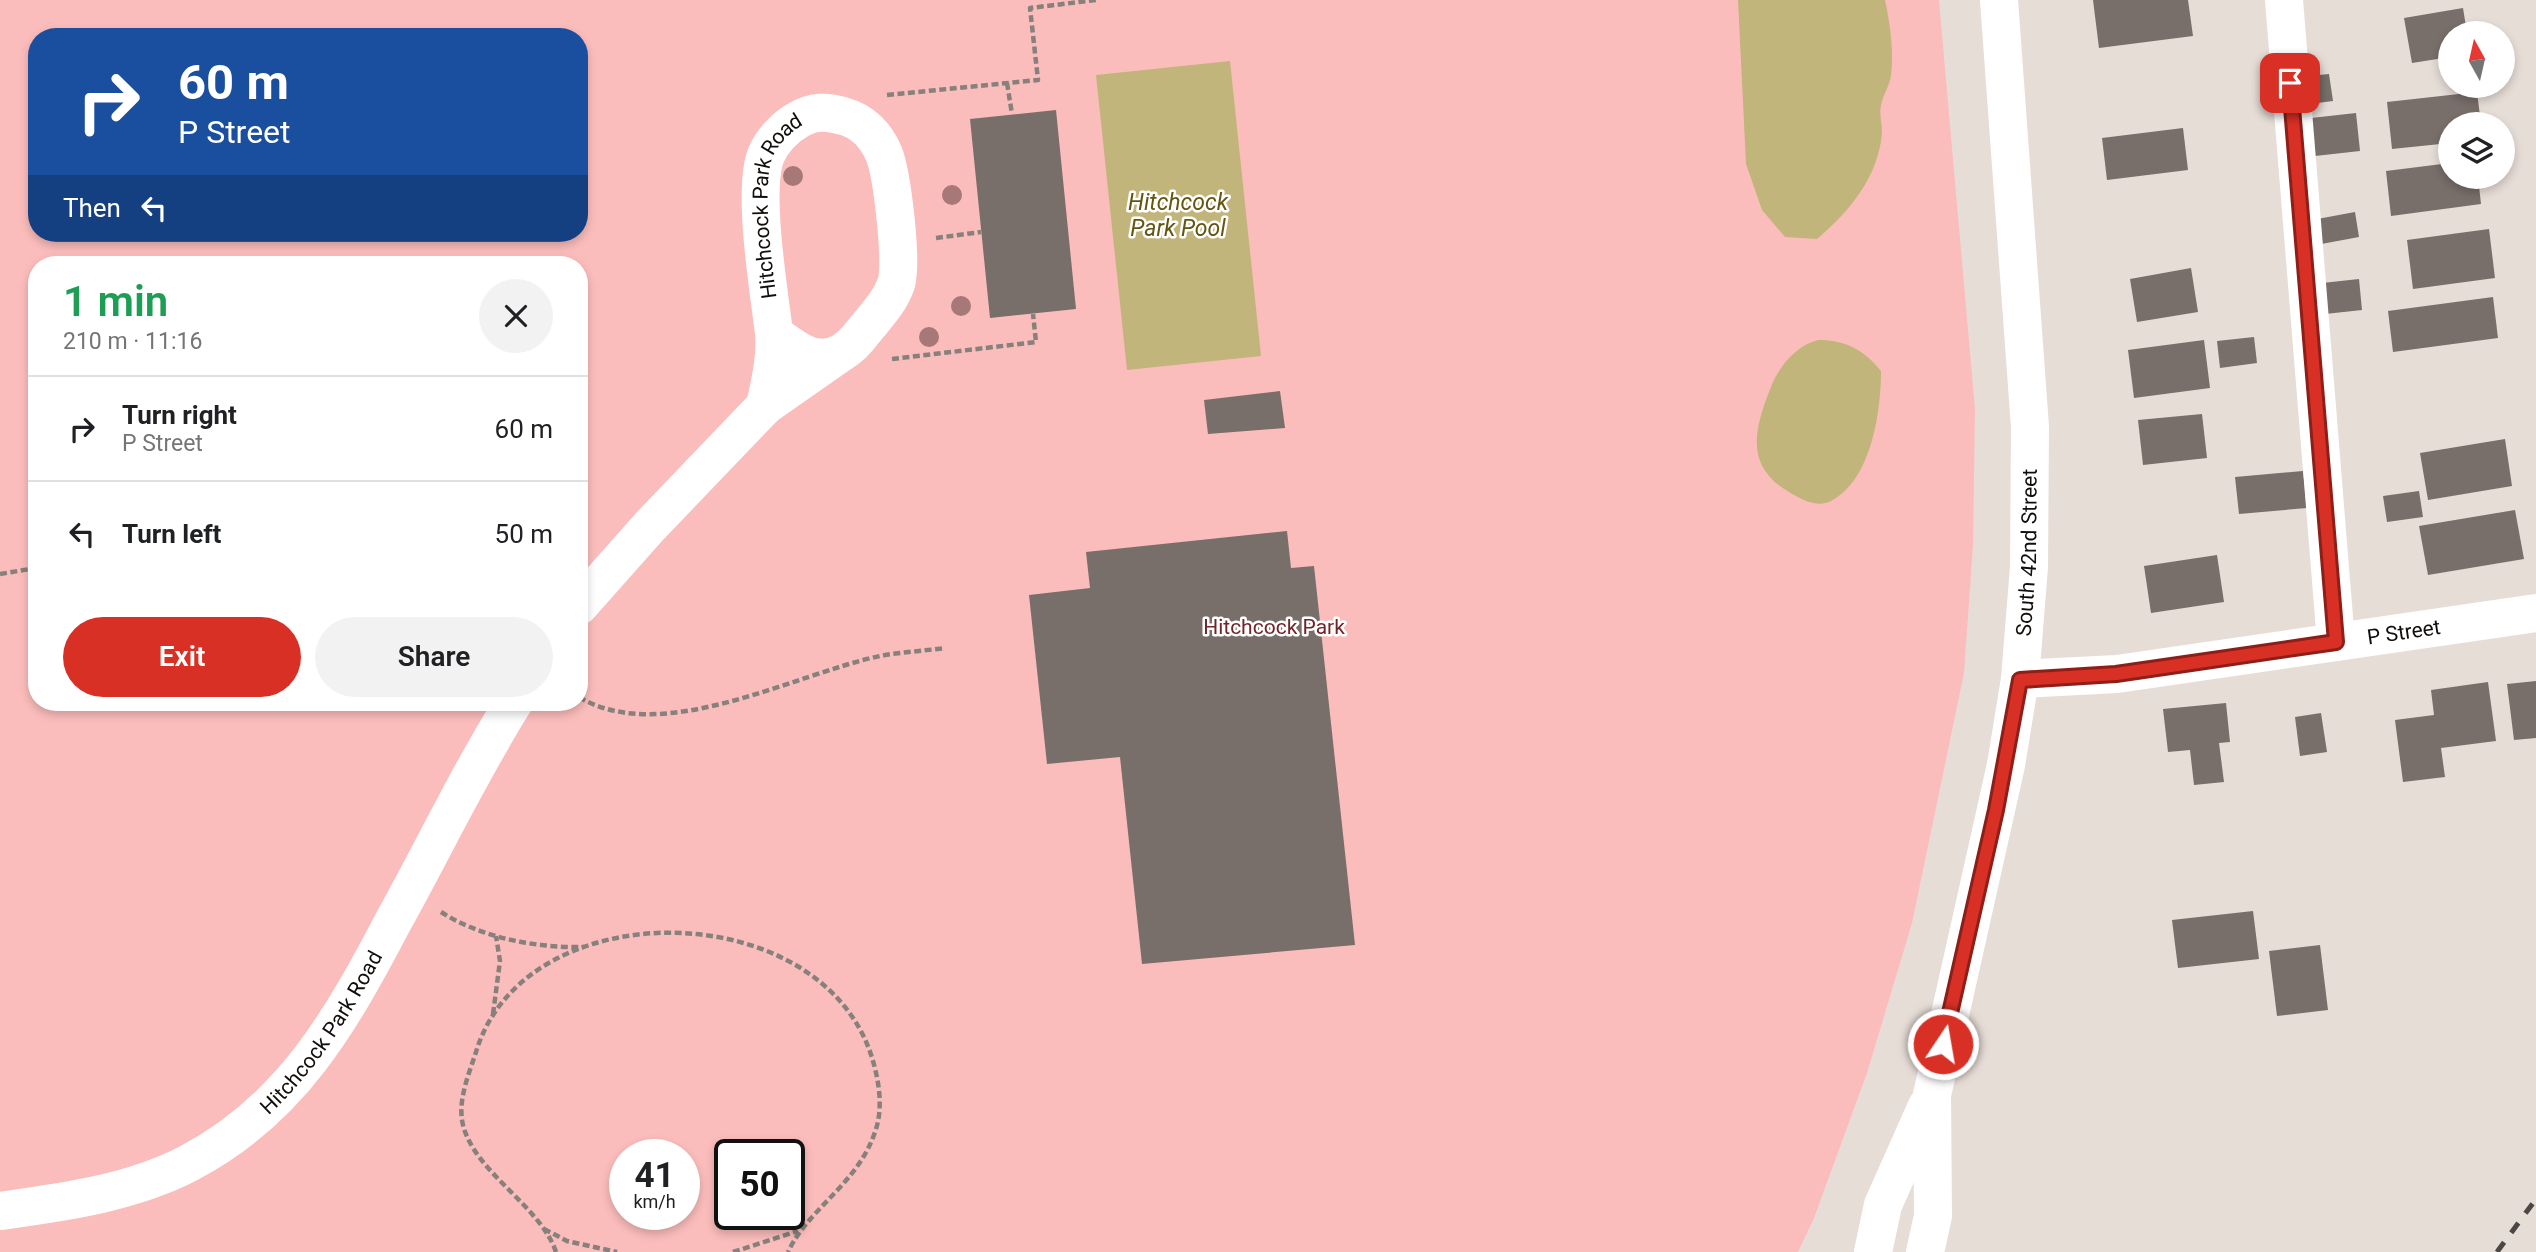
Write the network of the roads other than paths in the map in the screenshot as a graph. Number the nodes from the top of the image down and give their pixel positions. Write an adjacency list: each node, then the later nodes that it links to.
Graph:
1 (1999, 0): 9 (street, South 42nd Street)
2 (2284, 0): 8 (street)
3 (774, 334): 4 (street, Hitchcock Park Road); 4 (street, Hitchcock Park Road); 5 (street, Hitchcock Park Road)
4 (838, 355): 5 (street, Hitchcock Park Road)
5 (765, 406): 6 (street, Hitchcock Park Road)
6 (588, 596)
7 (2536, 614): 8 (street, P Street)
8 (2336, 642): 9 (street, P Street)
9 (2020, 680): 11 (street, South 42nd Street)
10 (509, 711): 12 (street, Hitchcock Park Road)
11 (1932, 1095): 13 (street, South 42nd Street); 14 (street, South 42nd Street)
12 (0, 1211)
13 (1873, 1252)
14 (1925, 1252)

